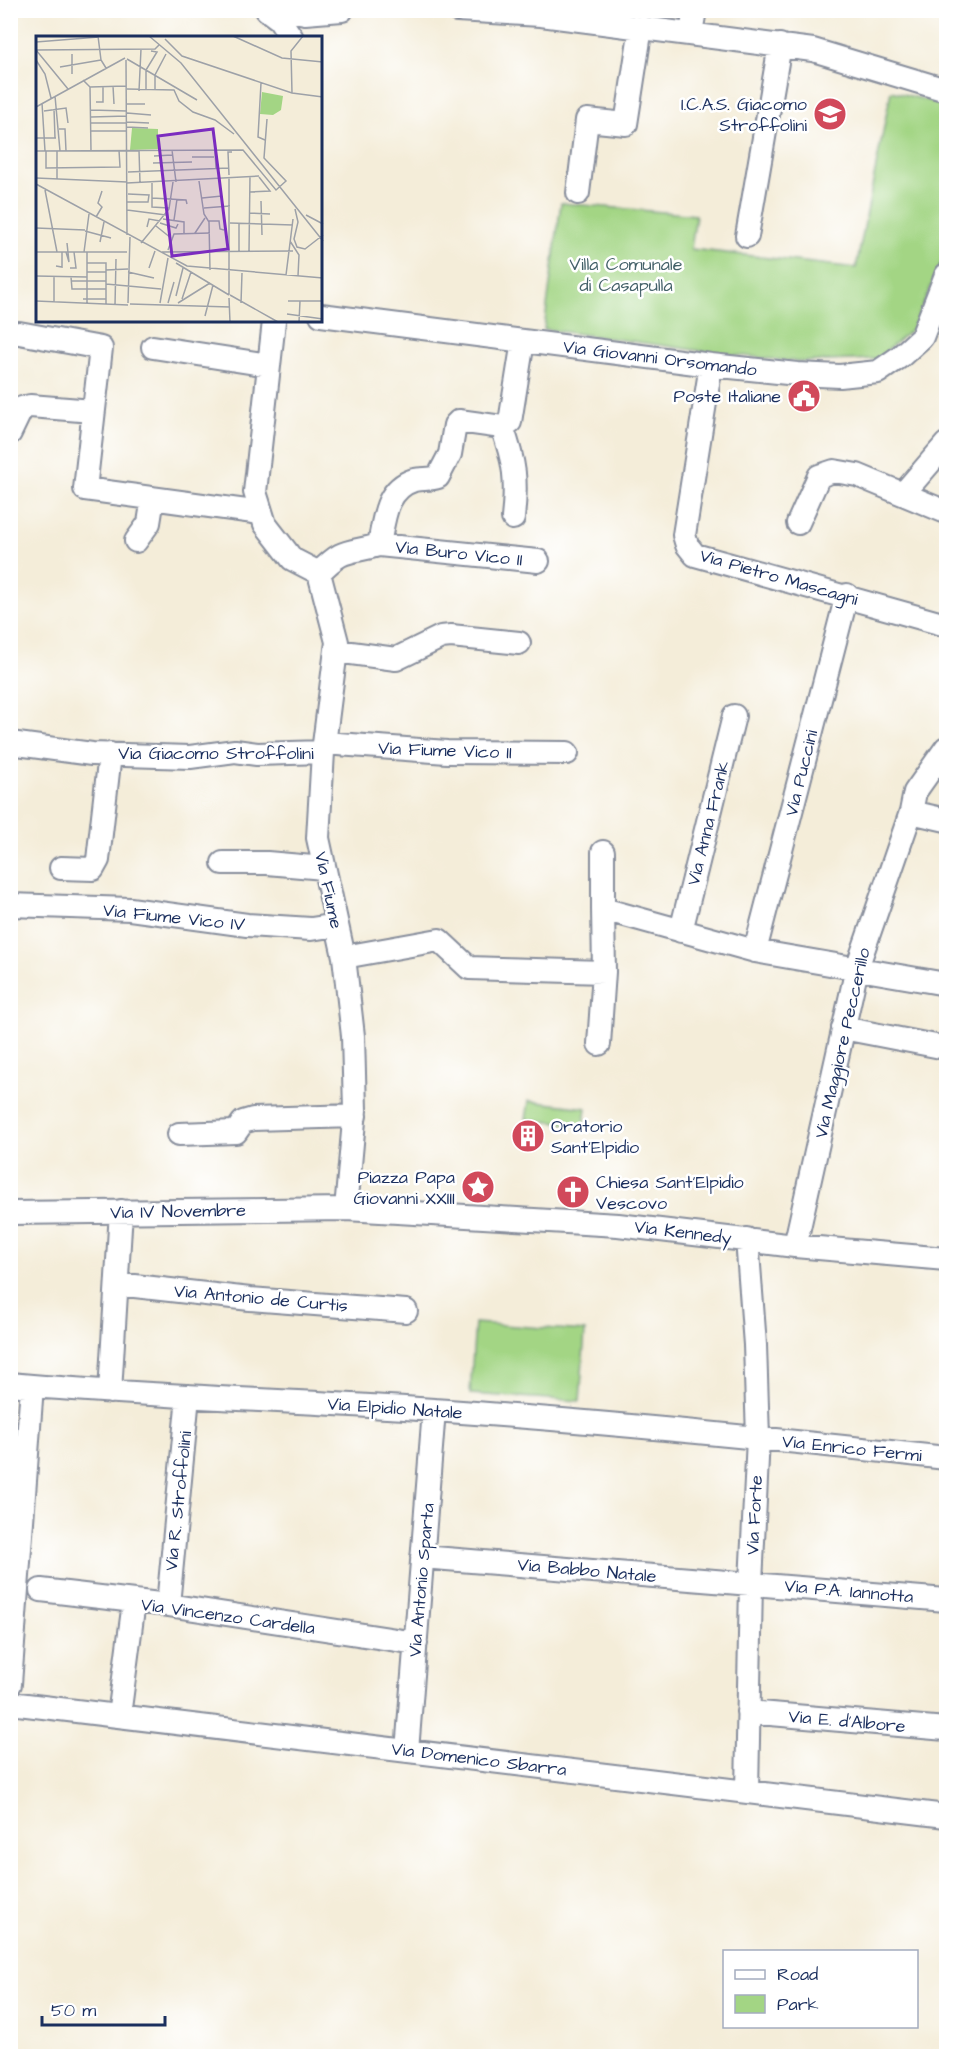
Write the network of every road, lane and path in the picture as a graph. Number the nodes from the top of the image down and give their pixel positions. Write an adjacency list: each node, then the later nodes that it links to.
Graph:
1 (267, 10): 9 (street)
2 (342, 10): 5 (street)
3 (457, 10): 6 (street)
4 (695, 10): 8 (street)
5 (299, 11): 10 (street)
6 (530, 12): 7 (street)
7 (641, 27): 8 (street); 13 (street)
8 (691, 33): 11 (street)
9 (291, 36)
10 (304, 36)
11 (780, 45): 12 (street); 14 (street)
12 (946, 90)
13 (578, 193)
14 (747, 236)
15 (944, 292): 22 (street, Via Giovanni Orsomando)
16 (322, 315): 19 (street, Via Giovanni Orsomando)
17 (274, 322): 21 (street)
18 (19, 333): 23 (street)
19 (523, 341): 22 (street, Via Giovanni Orsomando); 24 (street)
20 (153, 347): 21 (street)
21 (269, 365): 30 (street)
22 (711, 365): 37 (street, Via Pietro Mascagni)
23 (93, 411): 25 (street); 28 (street)
24 (502, 427): 31 (street); 34 (street)
25 (10, 433)
26 (946, 444): 27 (street)
27 (903, 494): 29 (street); 32 (street)
28 (153, 498): 30 (street); 33 (street)
29 (946, 512)
30 (261, 513): 36 (street)
31 (513, 518)
32 (798, 523)
33 (136, 541)
34 (379, 545): 35 (street, Via Buro Vico II); 36 (street, Via Buro Vico II)
35 (538, 561)
36 (319, 573): 40 (street, Via Fiume)
37 (847, 595): 38 (street, Via Pietro Mascagni); 57 (street, Via Puccini)
38 (946, 625)
39 (519, 643): 40 (street)
40 (336, 651): 43 (street, Via Fiume)
41 (734, 716): 56 (street, Via Anna Frank)
42 (10, 742): 46 (street, Via Giacomo Stroffolini)
43 (323, 748): 45 (street, Via Fiume Vico II); 46 (street, Via Giacomo Stroffolini); 52 (street, Via Fiume)
44 (946, 748): 47 (street, Via Maggiore Peccerillo)
45 (567, 753)
46 (110, 754): 51 (street, Via Giacomo Stroffolini)
47 (911, 812): 48 (street); 59 (street, Via Maggiore Peccerillo)
48 (946, 820)
49 (603, 852): 54 (street)
50 (223, 863): 52 (street)
51 (61, 868)
52 (324, 868): 55 (street, Via Fiume)
53 (10, 905): 55 (street, Via Fiume Vico IV)
54 (603, 909): 56 (street); 60 (street)
55 (337, 925): 58 (street, Via Fiume)
56 (681, 931): 57 (street)
57 (755, 951): 59 (street)
58 (344, 957): 60 (street); 65 (street, Via Fiume)
59 (857, 968): 61 (street); 62 (street, Via Maggiore Peccerillo)
60 (604, 972): 63 (street)
61 (946, 984)
62 (843, 1029): 64 (street); 71 (street, Via Maggiore Peccerillo)
63 (599, 1044)
64 (946, 1048)
65 (355, 1116): 66 (street); 67 (street, Via Fiume)
66 (179, 1134)
67 (346, 1209): 68 (street, Via IV Novembre); 70 (street, Via Kennedy)
68 (121, 1211): 69 (street, Via IV Novembre); 73 (street)
69 (10, 1213)
70 (747, 1239): 71 (street, Via Kennedy); 79 (street, Via Forte)
71 (795, 1246): 72 (street, Via Kennedy)
72 (946, 1259)
73 (117, 1284): 74 (street, Via Antonio de Curtis); 76 (street)
74 (406, 1311)
75 (21, 1385): 76 (street, Via Elpidio Natale); 82 (street)
76 (110, 1392): 77 (street, Via Elpidio Natale)
77 (188, 1396): 78 (street, Via Elpidio Natale); 87 (street, Via R. Stroffolini)
78 (434, 1410): 79 (street, Via Elpidio Natale); 81 (street, Via Antonio Sparta)
79 (758, 1438): 80 (street, Via Enrico Fermi); 83 (street, Via Forte)
80 (946, 1458)
81 (422, 1557): 83 (street, Via Babbo Natale); 88 (street, Via Antonio Sparta)
82 (15, 1563): 89 (street)
83 (751, 1583): 85 (street, Via P.A. Iannotta); 91 (street, Via Forte)
84 (40, 1590): 86 (street, Via Vincenzo Cardella)
85 (946, 1600)
86 (134, 1602): 87 (street, Via Vincenzo Cardella); 92 (street)
87 (168, 1605): 88 (street, Via Vincenzo Cardella)
88 (416, 1643): 94 (street, Via Antonio Sparta)
89 (10, 1684)
90 (10, 1703): 92 (street, Via Domenico Sbarra)
91 (748, 1712): 93 (street, Via E. d'Albore); 95 (street, Via Forte)
92 (119, 1716): 94 (street, Via Domenico Sbarra)
93 (946, 1730)
94 (407, 1751): 95 (street, Via Domenico Sbarra)
95 (747, 1792): 96 (street, Via Domenico Sbarra)
96 (946, 1816)

